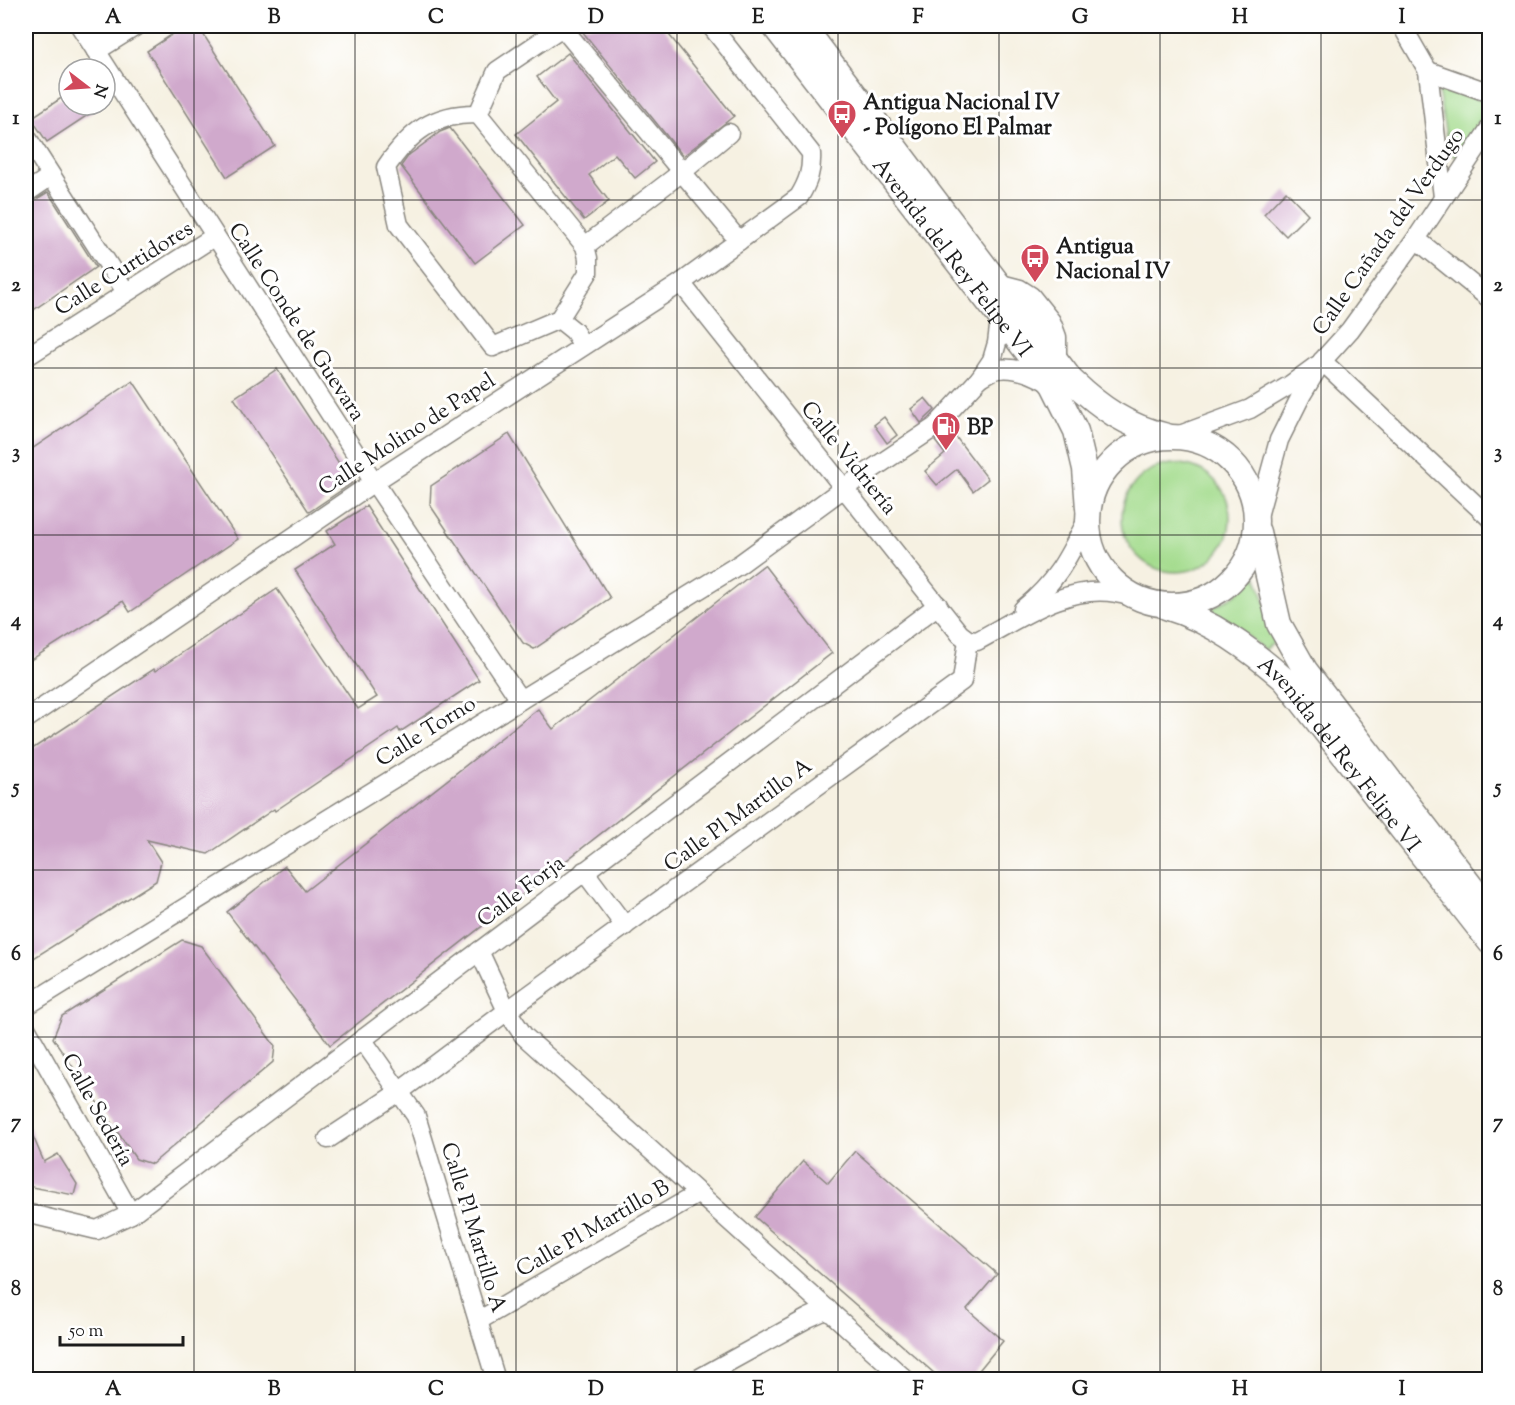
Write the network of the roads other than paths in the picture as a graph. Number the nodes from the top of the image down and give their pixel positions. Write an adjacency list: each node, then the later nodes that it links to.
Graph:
1 (80, 26): 8 (street, Calle Conde de Guevara)
2 (106, 26): 8 (street)
3 (136, 26): 8 (street)
4 (711, 26): 21 (street, Calle Molino de Papel)
5 (774, 26): 27 (main road, Avenida del Rey Felipe VI)
6 (803, 26): 31 (main road, Avenida del Rey Felipe VI)
7 (1402, 26): 9 (street)
8 (96, 51): 19 (street, Calle Conde de Guevara)
9 (1428, 71): 10 (street); 18 (street)
10 (1490, 93)
11 (478, 114): 15 (street); 22 (street); 26 (street)
12 (1490, 128): 18 (street, Calle Cañada del Verdugo)
13 (729, 133): 15 (street)
14 (26, 136): 16 (street)
15 (682, 172): 21 (street); 22 (street)
16 (51, 176): 17 (street); 24 (street)
17 (26, 193)
18 (1443, 197): 20 (street, Calle Cañada del Verdugo)
19 (215, 236): 24 (street, Calle Curtidores); 34 (street, Calle Conde de Guevara)
20 (1416, 239): 25 (street); 30 (street, Calle Cañada del Verdugo)
21 (739, 241): 23 (street, Calle Molino de Papel)
22 (585, 246): 26 (street)
23 (681, 283): 28 (street, Calle Molino de Papel); 35 (street, Calle Vidriería)
24 (126, 292): 29 (street, Calle Curtidores)
25 (1490, 299)
26 (559, 319): 28 (street)
27 (1000, 319): 31 (main road, Avenida del Rey Felipe VI); 32 (street, Calle Torno)
28 (583, 346): 34 (street, Calle Molino de Papel)
29 (26, 357)
30 (1322, 361): 33 (street); 37 (street); 38 (street)
31 (1055, 373): 32 (street); 33 (main road, Avenida del Rey Felipe VI); 36 (main road, Avenida del Rey Felipe VI)
32 (980, 378): 35 (street, Calle Torno)
33 (1172, 436): 36 (main road); 38 (main road)
34 (374, 482): 43 (street, Calle Conde de Guevara); 44 (street, Calle Molino de Papel)
35 (844, 488): 40 (street, Calle Vidriería); 43 (street, Calle Torno)
36 (1088, 514): 39 (main road); 41 (street)
37 (1490, 518)
38 (1256, 524): 39 (main road); 46 (main road, Avenida del Rey Felipe VI)
39 (1148, 602): 41 (street); 48 (main road, Avenida del Rey Felipe VI)
40 (938, 605): 42 (street, Calle Vidriería); 45 (street, Calle Forja)
41 (991, 634): 42 (street)
42 (968, 640): 47 (street, Calle Pl Martillo A)
43 (520, 700): 50 (street, Calle Torno)
44 (26, 719)
45 (584, 871): 47 (street); 49 (street, Calle Forja)
46 (1490, 911)
47 (625, 926): 51 (street, Calle Pl Martillo A)
48 (1490, 942)
49 (479, 951): 51 (street); 53 (street, Calle Forja)
50 (26, 1006)
51 (507, 1011): 54 (street, Calle Pl Martillo A); 56 (street)
52 (26, 1028): 58 (street, Calle Sedería)
53 (362, 1039): 54 (street, Calle Pl Martillo A); 58 (street, Calle Forja)
54 (399, 1092): 55 (street, Calle Pl Martillo A); 60 (street, Calle Pl Martillo A)
55 (328, 1139)
56 (699, 1193): 59 (street); 60 (street, Calle Pl Martillo B)
57 (26, 1213): 58 (street, Calle Forja)
58 (131, 1214)
59 (828, 1309): 62 (street); 63 (street)
60 (478, 1321): 61 (street, Calle Pl Martillo A)
61 (496, 1380)
62 (696, 1380)
63 (906, 1380)

